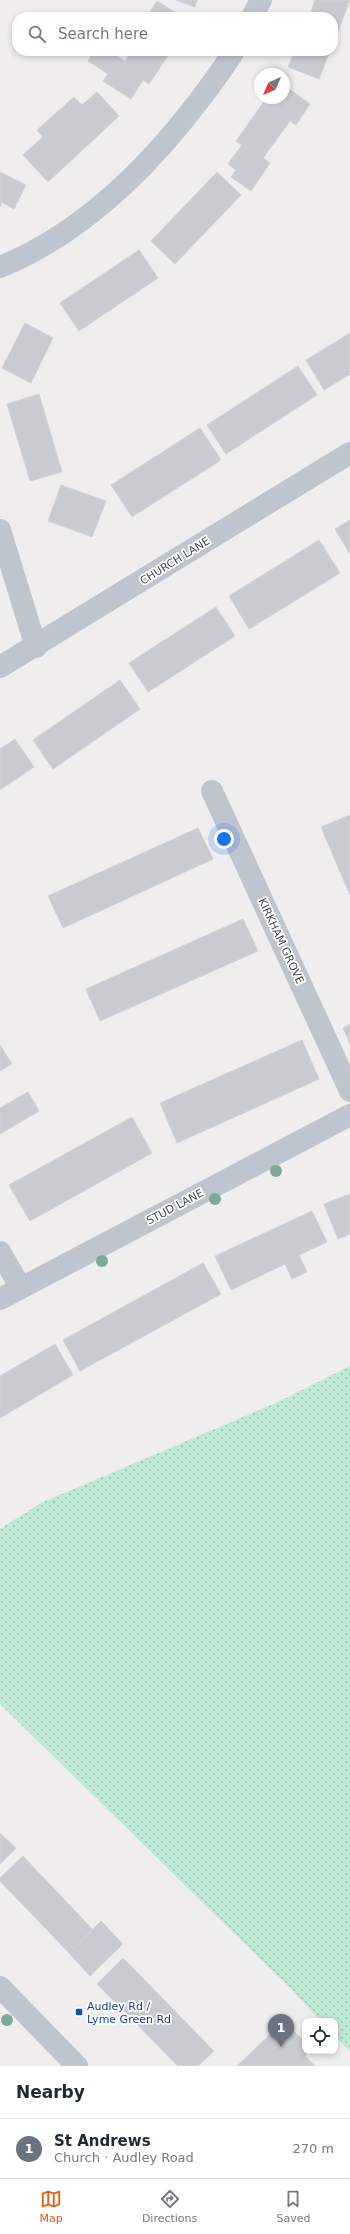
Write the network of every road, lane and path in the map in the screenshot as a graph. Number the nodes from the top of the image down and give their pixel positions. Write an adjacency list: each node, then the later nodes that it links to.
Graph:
1 (260, 0): 2 (street)
2 (254, 12)
3 (231, 56): 4 (street)
4 (0, 267)
5 (350, 453): 7 (street, CHURCH LANE)
6 (0, 530): 7 (street)
7 (36, 647): 8 (street, CHURCH LANE)
8 (0, 668)
9 (212, 791): 10 (street, KIRKHAM GROVE)
10 (350, 1091)
11 (350, 1115): 13 (street, STUD LANE)
12 (0, 1252): 13 (street)
13 (21, 1288): 14 (street, STUD LANE)
14 (0, 1299)
15 (0, 1987): 16 (street)
16 (77, 2066)

